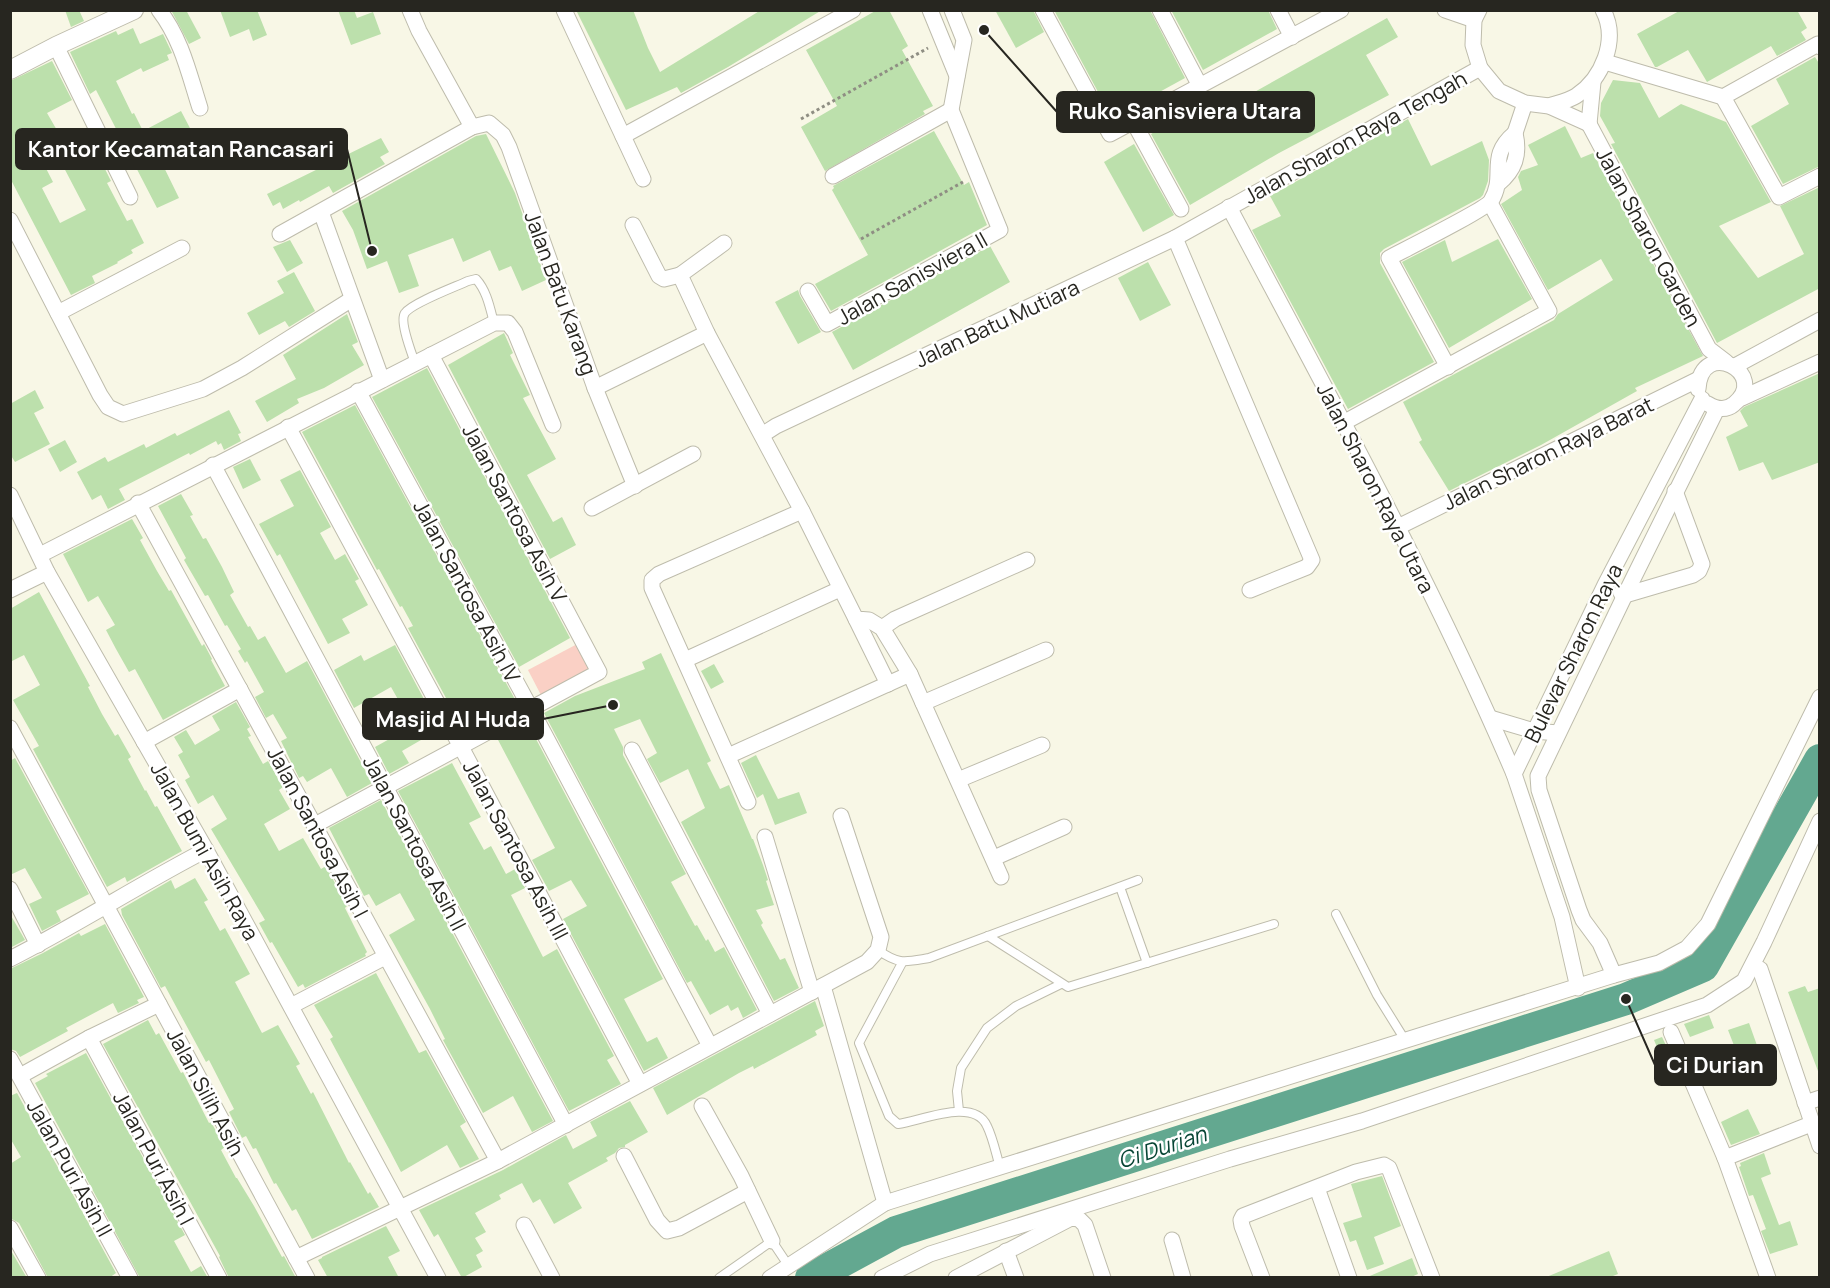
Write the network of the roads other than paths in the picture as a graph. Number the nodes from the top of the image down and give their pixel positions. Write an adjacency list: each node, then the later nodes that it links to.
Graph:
1 (134, 10): 14 (street)
2 (159, 10): 28 (street)
3 (410, 10): 32 (street)
4 (564, 10): 33 (street)
5 (853, 10): 33 (street)
6 (930, 10): 22 (street)
7 (952, 10): 22 (street)
8 (1043, 10): 30 (street)
9 (1160, 10): 24 (street)
10 (1278, 10): 16 (street)
11 (1341, 10): 16 (street)
12 (1445, 10): 15 (street)
13 (1607, 12): 19 (street)
14 (111, 15): 17 (street)
15 (1477, 15): 20 (street)
16 (1292, 38): 24 (street)
17 (56, 46): 21 (street); 37 (street)
18 (1820, 47): 25 (street)
19 (1605, 62): 23 (street); 25 (street)
20 (1480, 68): 26 (street); 39 (street, Jalan Sharon Raya Tengah)
21 (10, 70)
22 (957, 76): 29 (street)
23 (1593, 82): 27 (street); 31 (street)
24 (1200, 86): 30 (street)
25 (1723, 97): 35 (street)
26 (1525, 103): 27 (street); 38 (street)
27 (1550, 106): 31 (street)
28 (200, 108)
29 (951, 110): 34 (street); 49 (street, Jalan Sanisviera II)
30 (1133, 122): 40 (street)
31 (1589, 124): 55 (street, Jalan Sharon Garden)
32 (472, 127): 41 (street); 63 (street, Jalan Batu Karang)
33 (623, 136): 36 (street)
34 (833, 176)
35 (1820, 176)
36 (643, 179)
37 (130, 198)
38 (1490, 203): 60 (street); 60 (street)
39 (1229, 207): 45 (street, Jalan Batu Mutiara); 67 (street, Jalan Sharon Raya Utara)
40 (1181, 209)
41 (321, 212): 44 (street); 50 (street)
42 (10, 220): 51 (street)
43 (633, 225): 48 (street)
44 (280, 234)
45 (1175, 238): 70 (street, Jalan Batu Mutiara); 86 (street)
46 (724, 243): 48 (street)
47 (182, 248): 51 (street)
48 (680, 275): 54 (street)
49 (808, 291)
50 (352, 299): 51 (street); 61 (street)
51 (58, 313)
52 (1820, 320): 59 (street)
53 (494, 323): 56 (street); 58 (lane); 68 (street)
54 (707, 333): 63 (street); 70 (street)
55 (1709, 349): 59 (street); 62 (street, Bulevar Sharon Raya)
56 (431, 355): 58 (street); 97 (street, Jalan Santosa Asih V)
57 (1820, 362): 65 (street)
58 (415, 363): 61 (street)
59 (1730, 364): 62 (street); 65 (street)
60 (1448, 367): 67 (street)
61 (382, 380): 64 (street)
62 (1698, 384): 66 (street); 79 (street, Jalan Sharon Raya Barat); 83 (street, Bulevar Sharon Raya)
63 (595, 388): 73 (street, Jalan Batu Karang)
64 (358, 391): 69 (street); 97 (street, Jalan Santosa Asih IV)
65 (1742, 398): 66 (street)
66 (1717, 409): 74 (street, Bulevar Sharon Raya)
67 (1343, 423): 79 (street, Jalan Sharon Raya Utara)
68 (553, 425)
69 (288, 427): 72 (street); 103 (street, Jalan Santosa Asih III)
70 (762, 435): 78 (street)
71 (693, 454): 73 (street)
72 (213, 465): 76 (street); 109 (street, Jalan Santosa Asih II)
73 (635, 486): 77 (street)
74 (1675, 491): 87 (street, Bulevar Sharon Raya); 87 (street)
75 (10, 495): 80 (street, Jalan Bumi Asih Raya)
76 (138, 503): 80 (street); 94 (street, Jalan Santosa Asih I)
77 (592, 508)
78 (802, 511): 84 (street); 91 (street)
79 (1398, 527): 98 (street, Jalan Sharon Raya Utara)
80 (40, 555): 82 (street, Jalan Bumi Asih Raya)
81 (1027, 560): 89 (street)
82 (47, 572): 85 (street); 102 (street, Jalan Bumi Asih Raya)
83 (1605, 585): 87 (street); 100 (street, Bulevar Sharon Raya)
84 (840, 589): 88 (street); 91 (street)
85 (10, 590)
86 (1250, 590)
87 (1625, 595): 101 (street, Bulevar Sharon Raya)
88 (856, 619): 89 (street); 93 (street)
89 (882, 628): 92 (street)
90 (1046, 650): 96 (street)
91 (685, 660): 106 (street)
92 (910, 674): 93 (street); 96 (street)
93 (888, 684): 106 (street)
94 (240, 689): 102 (street); 113 (street, Jalan Santosa Asih I)
95 (1820, 697): 138 (street)
96 (923, 703): 108 (street)
97 (531, 709): 103 (street); 148 (street, Jalan Santosa Asih IV)
98 (1490, 718): 100 (street); 107 (street, Jalan Sharon Raya Utara)
99 (10, 728): 125 (street, Jalan Silih Asih)
100 (1534, 731): 101 (street); 107 (street, Bulevar Sharon Raya)
101 (1558, 733): 119 (street, Bulevar Sharon Raya)
102 (144, 742): 117 (street, Jalan Bumi Asih Raya)
103 (460, 745): 109 (street); 151 (street, Jalan Santosa Asih III)
104 (1042, 746): 108 (street)
105 (632, 750): 144 (street)
106 (728, 756): 110 (street)
107 (1514, 774): 120 (street)
108 (958, 780): 118 (street)
109 (384, 786): 113 (street); 156 (street, Jalan Santosa Asih II)
110 (748, 802)
111 (841, 816): 132 (street)
112 (1820, 821): 116 (street)
113 (315, 825): 133 (street, Jalan Santosa Asih I)
114 (1064, 827): 118 (street)
115 (765, 837): 141 (street)
116 (1814, 841): 181 (street)
117 (206, 850): 125 (street); 143 (street, Jalan Bumi Asih Raya)
118 (994, 858): 121 (street)
119 (1566, 866): 120 (street); 127 (street, Bulevar Sharon Raya)
120 (1548, 871): 129 (street)
121 (1001, 877)
122 (1138, 880): 123 (lane)
123 (1120, 886): 130 (lane); 136 (lane)
124 (10, 889): 131 (street)
125 (106, 906): 131 (street); 142 (street, Jalan Silih Asih)
126 (1336, 914): 147 (lane)
127 (1581, 915): 129 (street); 138 (street, Bulevar Sharon Raya)
128 (1274, 924): 136 (lane)
129 (1563, 924): 140 (street)
130 (988, 936): 135 (lane); 139 (lane)
131 (38, 945): 134 (street)
132 (878, 950): 135 (lane); 141 (street)
133 (385, 957): 143 (street); 160 (street, Jalan Santosa Asih I)
134 (10, 959)
135 (902, 963): 154 (lane)
136 (1147, 963): 139 (lane)
137 (1760, 969): 152 (street)
138 (1614, 975): 140 (street)
139 (1061, 984): 154 (lane)
140 (1578, 988): 147 (street)
141 (818, 989): 144 (street); 164 (street)
142 (159, 1004): 146 (street); 171 (street, Jalan Silih Asih)
143 (291, 1006): 165 (street, Jalan Bumi Asih Raya)
144 (770, 1014): 148 (street)
145 (1671, 1032): 159 (street)
146 (89, 1038): 150 (street); 175 (street, Jalan Puri Asih I)
147 (1406, 1042): 161 (street)
148 (710, 1046): 151 (street)
149 (10, 1059): 150 (street, Jalan Puri Asih II)
150 (20, 1076): 174 (street, Jalan Puri Asih II)
151 (640, 1084): 156 (street)
152 (1812, 1100): 155 (street)
153 (702, 1106): 163 (street)
154 (959, 1110): 161 (lane)
155 (1811, 1124): 157 (street); 159 (street)
156 (566, 1125): 160 (street)
157 (1820, 1146)
158 (624, 1156): 163 (street)
159 (1725, 1158): 189 (street)
160 (498, 1161): 165 (street)
161 (1000, 1167): 164 (street)
162 (1317, 1188): 186 (street); 187 (street); 188 (street)
163 (748, 1191): 169 (street)
164 (885, 1203): 172 (street)
165 (401, 1208): 171 (street); 177 (street, Jalan Bumi Asih Raya)
166 (524, 1225): 178 (street)
167 (10, 1228): 173 (street)
168 (1172, 1240): 185 (street)
169 (772, 1241): 172 (lane); 179 (lane)
170 (1006, 1251): 182 (street); 183 (street); 184 (street)
171 (296, 1258): 176 (street, Jalan Silih Asih)
172 (788, 1265): 180 (street)
173 (38, 1278)
174 (130, 1278)
175 (219, 1278)
176 (307, 1278)
177 (438, 1278)
178 (552, 1278)
179 (719, 1278)
180 (770, 1278)
181 (882, 1278)
182 (956, 1278)
183 (1016, 1278)
184 (1103, 1278)
185 (1183, 1278)
186 (1262, 1278)
187 (1349, 1278)
188 (1432, 1278)
189 (1768, 1278)

